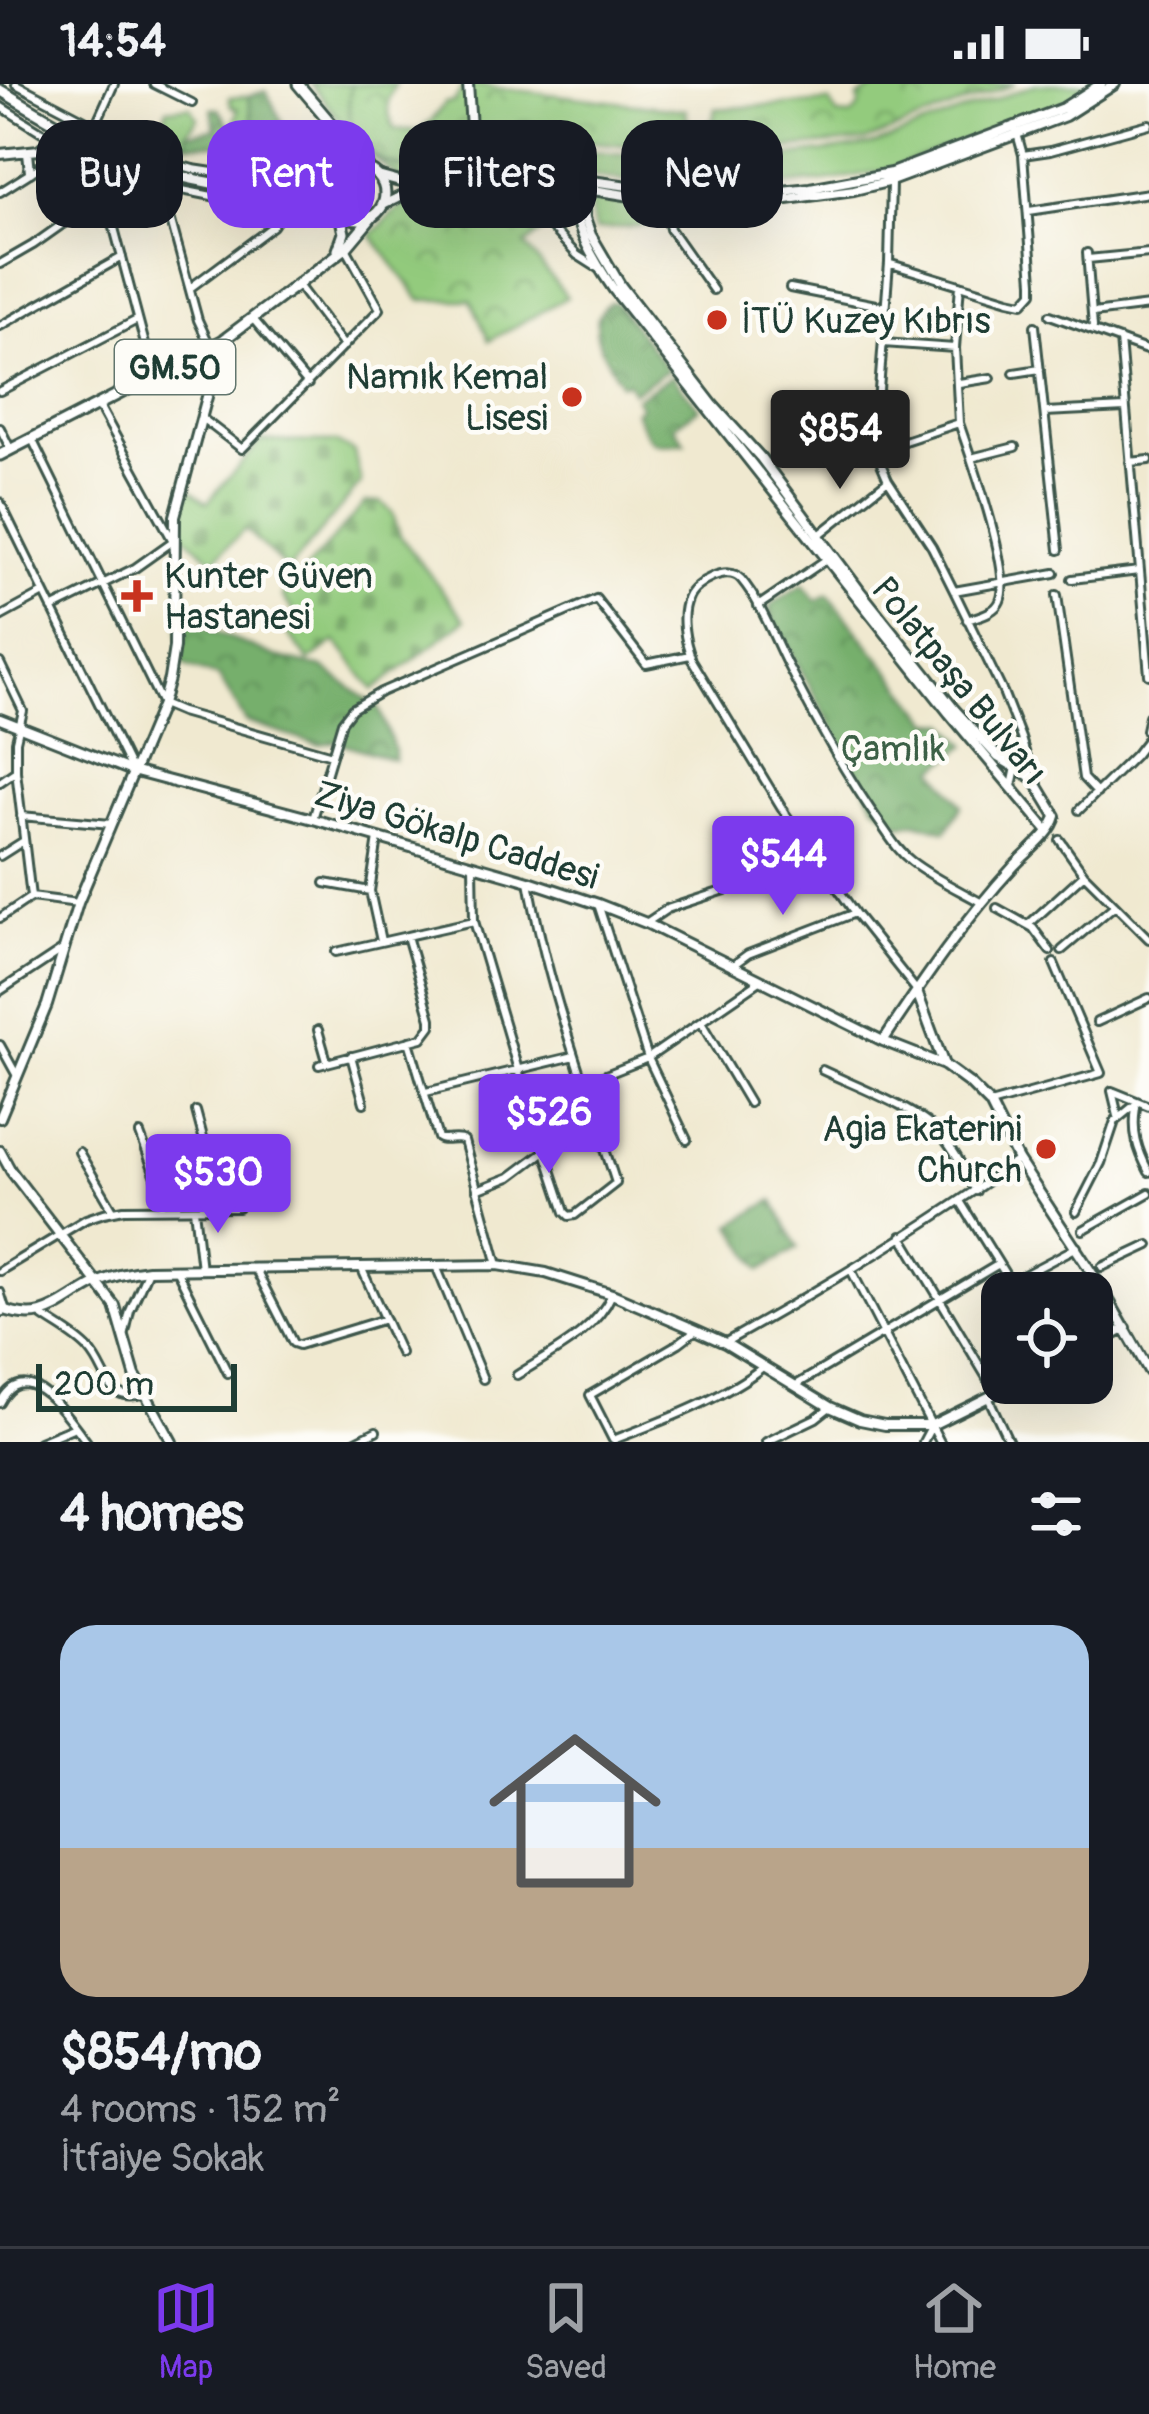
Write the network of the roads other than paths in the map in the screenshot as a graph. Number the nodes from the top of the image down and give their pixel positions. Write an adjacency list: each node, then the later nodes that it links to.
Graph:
1 (16, 84): 11 (street)
2 (114, 84): 12 (street)
3 (154, 84): 9 (street)
4 (298, 84): 13 (main road)
5 (468, 84): 14 (main road)
6 (1101, 84): 17 (main road)
7 (1115, 84): 17 (main road)
8 (0, 90): 26 (main road)
9 (192, 103)
10 (0, 106): 16 (street)
11 (84, 120)
12 (98, 120)
13 (328, 120)
14 (470, 120)
15 (1149, 124): 21 (street)
16 (36, 129)
17 (1016, 131): 21 (street); 25 (main road)
18 (36, 151): 19 (main road)
19 (28, 153): 20 (main road); 23 (main road)
20 (0, 154)
21 (1023, 154): 35 (street)
22 (36, 168): 23 (street)
23 (30, 172): 29 (street)
24 (375, 174): 27 (main road); 34 (main road)
25 (891, 177): 28 (main road); 33 (main road); 49 (street)
26 (207, 182)
27 (399, 182)
28 (597, 186)
29 (0, 192)
30 (183, 192): 54 (street)
31 (1149, 194): 35 (street)
32 (399, 197): 34 (main road)
33 (783, 200)
34 (383, 205): 36 (main road)
35 (1029, 212): 52 (street)
36 (375, 214)
37 (57, 228): 50 (street)
38 (114, 228): 48 (street)
39 (173, 228): 54 (street)
40 (343, 228): 46 (main road)
41 (362, 228): 46 (main road, GM.50)
42 (551, 228): 51 (street)
43 (578, 228): 51 (main road, Polatpaşa Bulvarı)
44 (589, 228): 80 (main road, Polatpaşa Bulvarı)
45 (670, 228): 56 (street)
46 (340, 251): 53 (main road, GM.50); 69 (street)
47 (1149, 253): 59 (street)
48 (122, 257): 62 (street); 63 (street)
49 (889, 263): 52 (street); 57 (street)
50 (0, 264)
51 (600, 270): 80 (main road, Polatpaşa Bulvarı)
52 (960, 283): 70 (street)
53 (298, 285): 61 (main road, GM.50); 69 (street)
54 (190, 288): 68 (street)
55 (790, 288): 57 (street)
56 (712, 290)
57 (886, 307): 67 (street)
58 (1149, 307): 59 (street)
59 (1092, 313): 65 (street)
60 (1050, 315): 65 (street)
61 (253, 319): 68 (main road, GM.50); 77 (street)
62 (137, 320): 74 (street); 78 (street)
63 (0, 326)
64 (1035, 326): 72 (street)
65 (1093, 329): 66 (street)
66 (1120, 340): 71 (street); 81 (street)
67 (883, 344): 70 (street); 88 (street)
68 (216, 345): 74 (main road, GM.50); 83 (main road)
69 (344, 346): 77 (street)
70 (955, 348): 76 (street)
71 (1149, 351)
72 (1040, 369): 73 (street); 82 (street)
73 (1014, 373)
74 (154, 378): 79 (main road, GM.50)
75 (991, 378): 76 (street)
76 (958, 383): 84 (street)
77 (308, 384): 83 (street)
78 (0, 391)
79 (99, 406): 86 (main road, GM.50); 100 (street)
80 (711, 407): 96 (main road, Polatpaşa Bulvarı); 102 (main road, Polatpaşa Bulvarı)
81 (1125, 408): 82 (street); 92 (street)
82 (1045, 412): 101 (street)
83 (202, 419): 100 (main road)
84 (959, 423): 88 (street); 90 (street)
85 (0, 428): 89 (street)
86 (32, 439): 89 (main road, GM.50); 107 (street)
87 (1015, 447): 90 (street)
88 (877, 450): 93 (street)
89 (5, 453)
90 (971, 458): 106 (street)
91 (1149, 460): 92 (street)
92 (1130, 462): 99 (street)
93 (888, 480): 96 (street); 108 (street)
94 (0, 502): 95 (street)
95 (14, 530): 98 (street); 109 (street)
96 (819, 536): 127 (main road, Polatpaşa Bulvarı)
97 (1149, 537): 99 (street)
98 (0, 538)
99 (1138, 538): 103 (street)
100 (173, 541): 107 (street); 119 (main road)
101 (1059, 550)
102 (826, 559): 111 (street); 133 (main road, Polatpaşa Bulvarı)
103 (1139, 571): 105 (street); 113 (street)
104 (1055, 573): 106 (street)
105 (1072, 578)
106 (1003, 580): 108 (street); 115 (street)
107 (103, 585): 112 (street); 119 (street)
108 (954, 591): 115 (street)
109 (44, 592): 112 (street); 114 (street)
110 (1057, 595): 134 (street)
111 (758, 606): 116 (street); 152 (street)
112 (52, 609): 129 (street)
113 (1146, 609): 118 (street)
114 (0, 617)
115 (968, 620): 124 (street)
116 (690, 655): 126 (street); 144 (street)
117 (0, 663): 122 (street)
118 (1149, 674)
119 (162, 704): 126 (street); 129 (main road)
120 (1149, 716): 123 (street)
121 (0, 719): 122 (main road, Ziya Gökalp Caddesi)
122 (20, 727): 129 (main road, Ziya Gökalp Caddesi); 130 (street)
123 (1149, 737): 134 (street)
124 (1021, 738): 125 (street); 131 (street)
125 (1020, 752): 127 (main road); 128 (street)
126 (332, 755): 137 (street)
127 (1003, 760): 128 (main road, Polatpaşa Bulvarı)
128 (1018, 769): 131 (main road, Polatpaşa Bulvarı); 133 (street)
129 (132, 771): 137 (main road, Ziya Gökalp Caddesi); 138 (main road)
130 (16, 772): 132 (street); 136 (street)
131 (1034, 778): 139 (main road, Polatpaşa Bulvarı)
132 (0, 782)
133 (1012, 786): 139 (main road, Polatpaşa Bulvarı)
134 (1096, 793): 135 (street)
135 (1079, 810)
136 (21, 816): 138 (street); 142 (street)
137 (313, 819): 140 (main road, Ziya Gökalp Caddesi)
138 (111, 824): 151 (main road)
139 (1048, 831): 152 (main road)
140 (378, 838): 145 (main road, Ziya Gökalp Caddesi); 149 (street)
141 (1060, 840): 146 (street)
142 (24, 841): 143 (street); 150 (street)
143 (0, 856)
144 (817, 860): 156 (street); 159 (street)
145 (473, 865): 147 (main road, Ziya Gökalp Caddesi); 158 (street)
146 (1084, 874): 154 (street); 160 (street)
147 (529, 881): 153 (main road, Ziya Gökalp Caddesi); 181 (street)
148 (325, 883): 149 (street)
149 (370, 891): 163 (street)
150 (32, 897): 151 (street); 157 (street)
151 (78, 903): 164 (main road)
152 (982, 903): 172 (main road)
153 (598, 904): 159 (main road, Ziya Gökalp Caddesi); 182 (street)
154 (1115, 905): 162 (street); 165 (street)
155 (997, 908): 160 (street)
156 (855, 913): 169 (street); 172 (street)
157 (0, 918)
158 (474, 920): 161 (street); 184 (street)
159 (646, 922): 169 (main road, Ziya Gökalp Caddesi)
160 (1028, 925): 166 (street)
161 (406, 936): 163 (street); 178 (street)
162 (1149, 939)
163 (381, 942): 167 (street)
164 (62, 950): 171 (street); 186 (main road)
165 (1063, 950)
166 (1050, 951)
167 (336, 952)
168 (1054, 963): 192 (street)
169 (734, 965): 170 (main road, Ziya Gökalp Caddesi)
170 (760, 981): 175 (street); 177 (main road, Ziya Gökalp Caddesi)
171 (0, 991)
172 (916, 991): 177 (main road); 183 (main road)
173 (1149, 998): 174 (street)
174 (1097, 1022)
175 (701, 1024): 182 (street); 189 (street)
176 (318, 1030): 180 (street)
177 (883, 1041): 183 (main road, Ziya Gökalp Caddesi)
178 (409, 1042): 180 (street); 188 (street)
179 (0, 1046): 186 (street)
180 (351, 1056): 190 (street)
181 (574, 1056): 184 (street); 187 (street)
182 (648, 1058): 187 (street); 199 (street)
183 (944, 1065): 192 (main road)
184 (518, 1070): 188 (street); 202 (street)
185 (822, 1070): 206 (street)
186 (16, 1074): 197 (main road)
187 (583, 1084): 195 (street)
188 (424, 1093): 205 (street)
189 (749, 1102)
190 (364, 1103)
191 (1137, 1103): 193 (street); 196 (street); 196 (street); 204 (street)
192 (990, 1104): 203 (main road)
193 (1149, 1106)
194 (196, 1111): 210 (street)
195 (594, 1114): 202 (street); 202 (street)
196 (1118, 1117): 214 (street)
197 (0, 1118)
198 (140, 1134): 209 (street)
199 (687, 1140)
200 (0, 1151): 216 (main road)
201 (79, 1152): 213 (street)
202 (545, 1153): 205 (street)
203 (1018, 1160): 206 (street); 219 (main road)
204 (1149, 1172)
205 (478, 1190): 221 (street)
206 (976, 1191): 208 (street)
207 (1149, 1193): 215 (street)
208 (960, 1202): 217 (street); 220 (street)
209 (162, 1208): 212 (street); 213 (street)
210 (218, 1208): 211 (street); 212 (street)
211 (238, 1208)
212 (194, 1209): 227 (street)
213 (113, 1210): 216 (street)
214 (1076, 1212)
215 (1083, 1230)
216 (61, 1235): 230 (street); 233 (main road)
217 (902, 1236): 228 (street); 236 (street)
218 (1149, 1246): 224 (street)
219 (1077, 1247): 232 (street); 240 (main road)
220 (999, 1264): 231 (street); 236 (street)
221 (497, 1265): 222 (main road); 235 (main road)
222 (436, 1266): 223 (main road); 252 (street)
223 (361, 1267): 225 (main road); 239 (street)
224 (1102, 1267)
225 (255, 1268): 227 (main road); 239 (street)
226 (176, 1269): 227 (main road); 229 (main road); 249 (street)
227 (201, 1269)
228 (850, 1269): 243 (street); 245 (street)
229 (148, 1270): 233 (main road); 242 (street)
230 (0, 1271)
231 (1004, 1272)
232 (1030, 1272)
233 (98, 1282): 238 (main road); 242 (main road)
234 (0, 1292): 237 (street)
235 (612, 1294): 241 (main road); 251 (street)
236 (942, 1300): 243 (street); 250 (street)
237 (2, 1311): 238 (main road)
238 (41, 1316): 254 (street)
239 (385, 1319): 246 (street)
240 (1126, 1328): 244 (main road); 248 (main road)
241 (696, 1330): 245 (main road); 262 (street)
242 (125, 1333): 254 (main road)
243 (886, 1333): 253 (street); 259 (street)
244 (1113, 1335)
245 (725, 1343): 247 (main road)
246 (400, 1353)
247 (764, 1366): 253 (main road); 262 (street)
248 (1149, 1371)
249 (228, 1373)
250 (981, 1374)
251 (518, 1376)
252 (483, 1379)
253 (796, 1385): 258 (main road)
254 (144, 1394): 265 (main road)
255 (981, 1400): 259 (main road)
256 (0, 1403): 260 (street)
257 (995, 1404): 270 (street)
258 (830, 1407): 259 (main road); 267 (street)
259 (932, 1425): 268 (street); 269 (street)
260 (75, 1427): 263 (street); 264 (street)
261 (376, 1431): 266 (street)
262 (613, 1440)
263 (39, 1442)
264 (87, 1442)
265 (172, 1442)
266 (354, 1442)
267 (766, 1442)
268 (923, 1442)
269 (940, 1442)
270 (1009, 1442)

